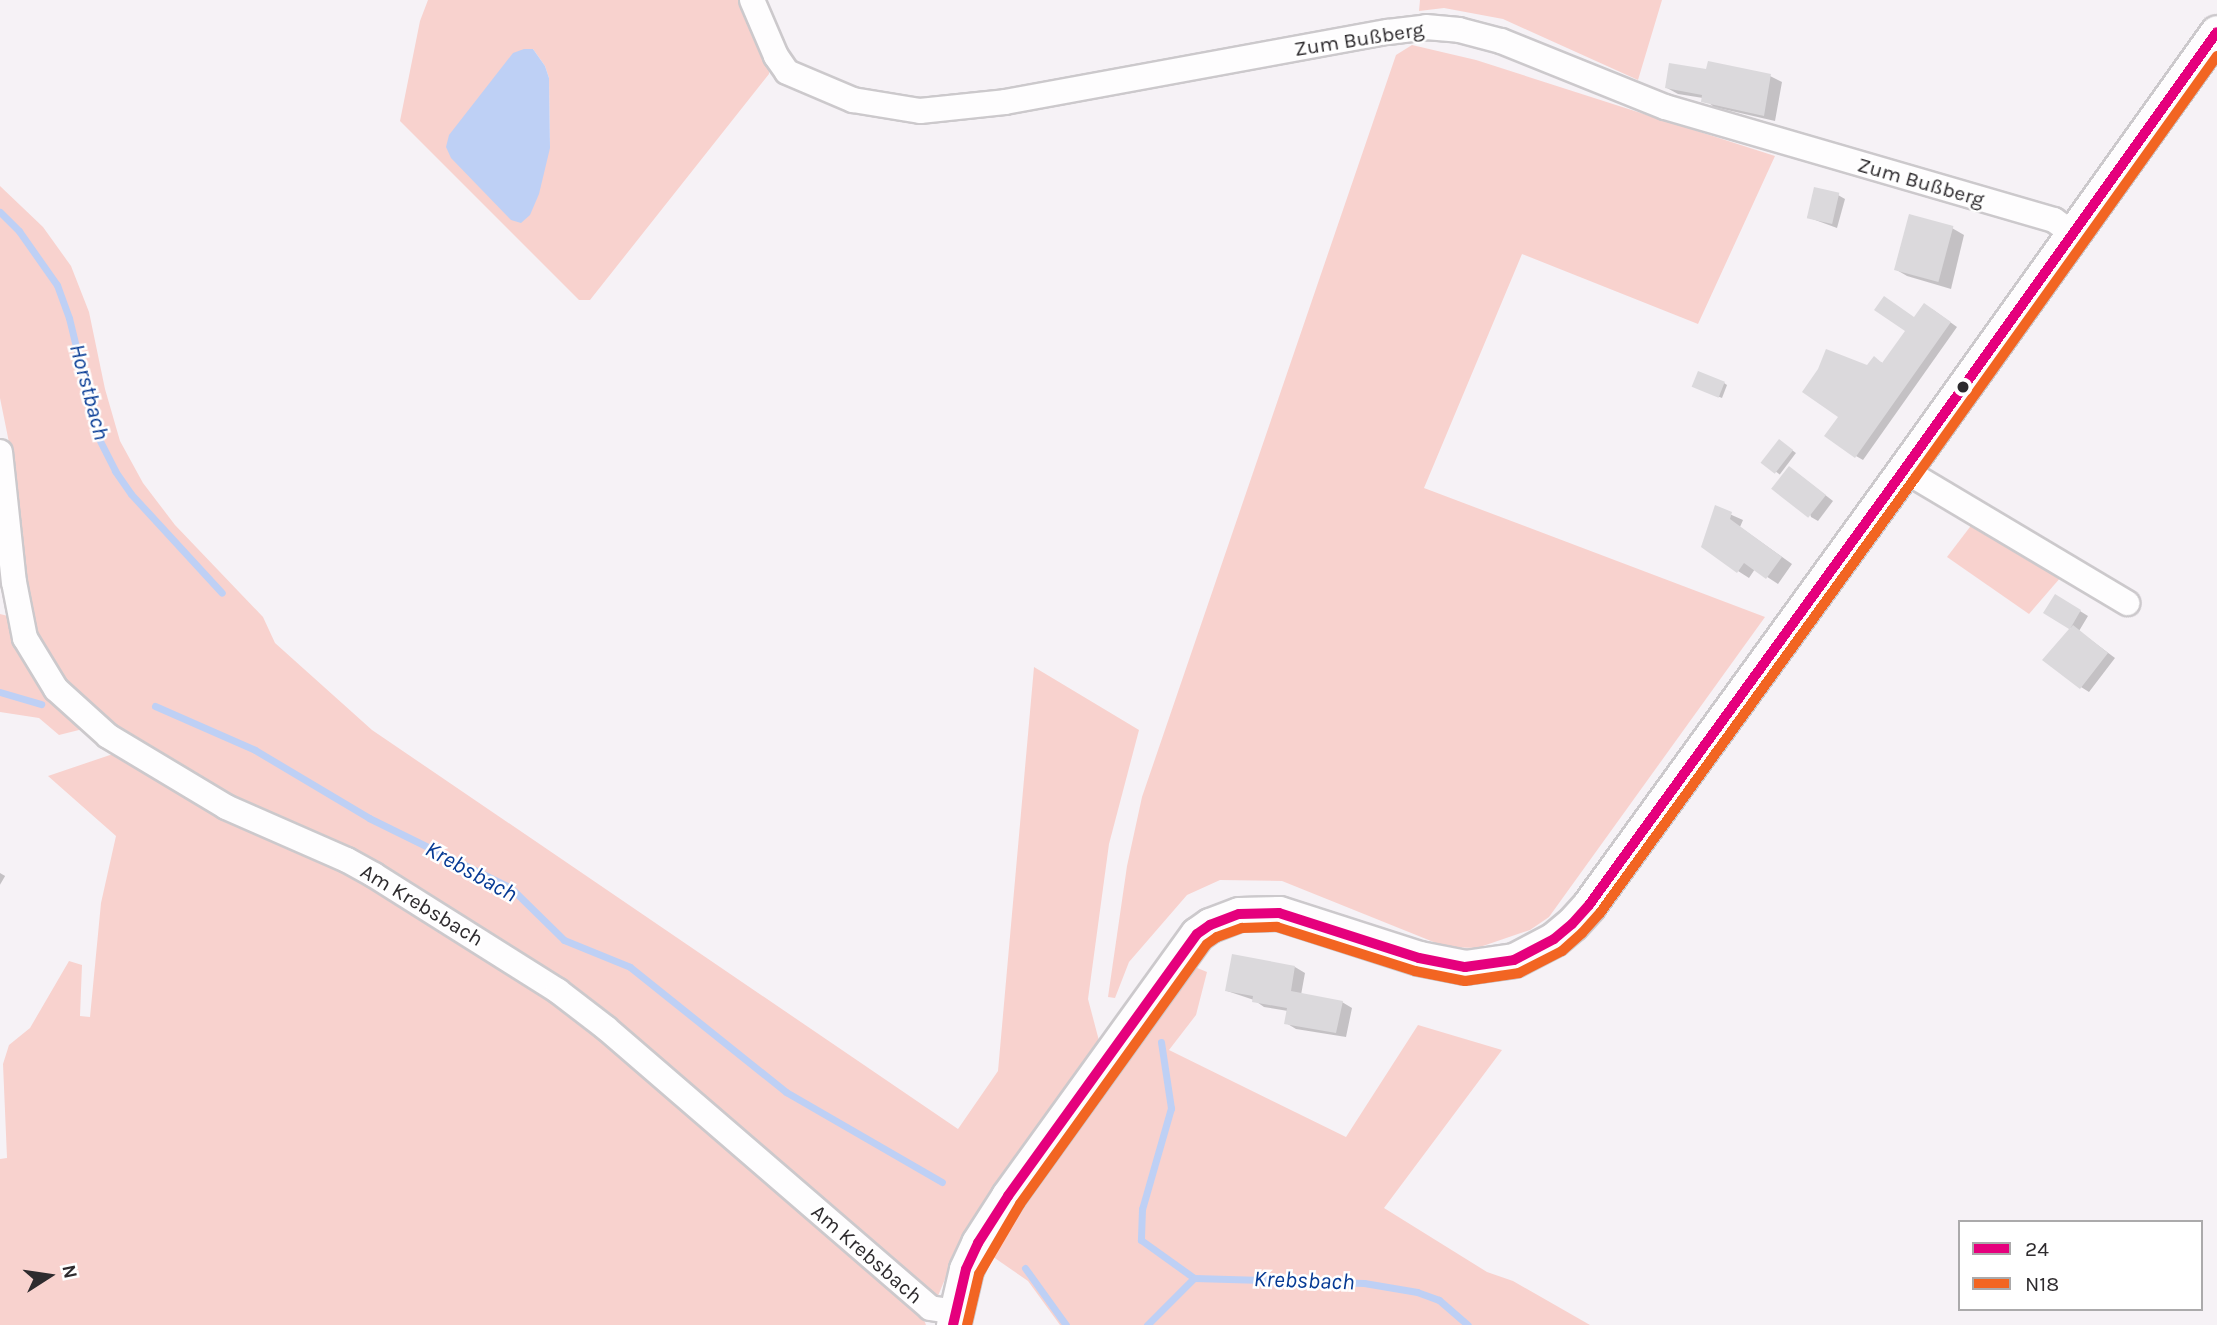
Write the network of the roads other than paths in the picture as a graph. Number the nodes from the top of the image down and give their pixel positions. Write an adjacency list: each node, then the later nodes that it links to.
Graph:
1 (752, 0): 3 (street, Zum Bußberg)
2 (2217, 32): 3 (street)
3 (2072, 233): 5 (street)
4 (0, 452): 7 (street, Am Krebsbach)
5 (1904, 470): 6 (street); 7 (street)
6 (2127, 603)
7 (954, 1318)

